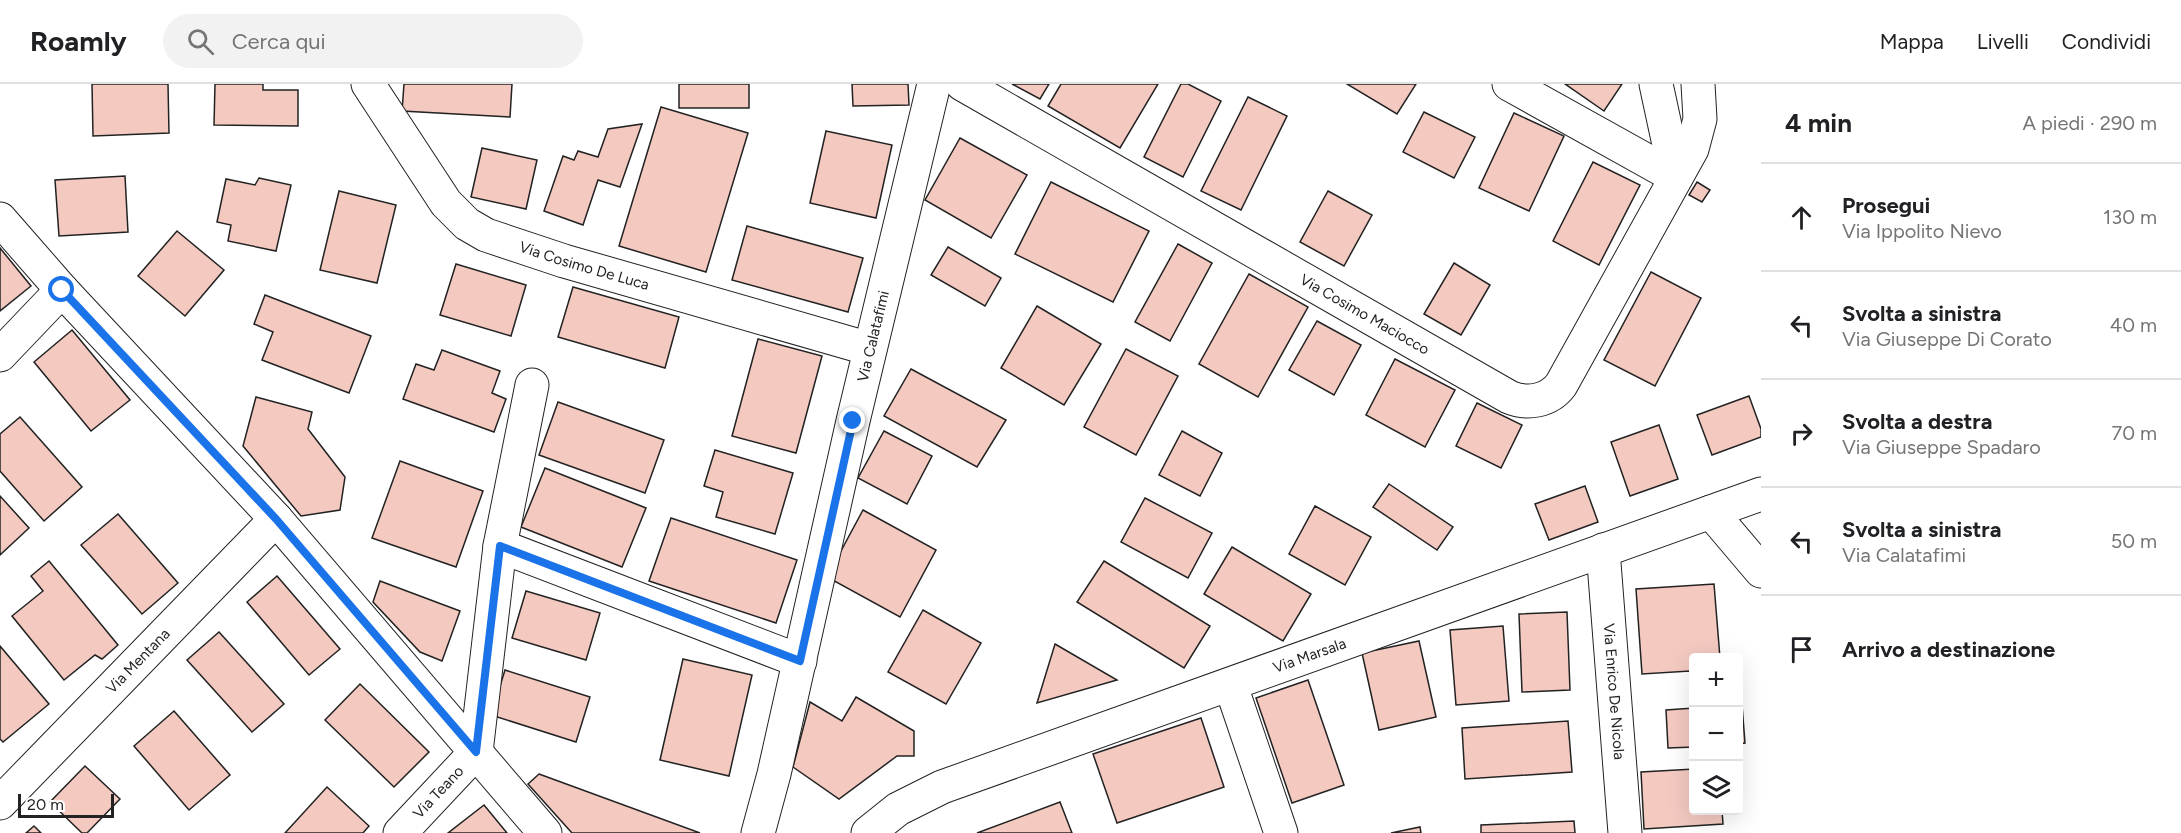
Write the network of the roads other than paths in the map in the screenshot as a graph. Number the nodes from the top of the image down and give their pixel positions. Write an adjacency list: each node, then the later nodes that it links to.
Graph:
1 (368, 84): 10 (street, Via Cosimo De Luca)
2 (934, 84): 10 (street, Via Calatafimi)
3 (962, 84): 7 (street, Via Cosimo Maciocco)
4 (1509, 84): 7 (street)
5 (1656, 84): 7 (street)
6 (1698, 84): 7 (street, Via Cosimo Maciocco)
7 (1676, 177)
8 (0, 219): 9 (street)
9 (62, 290): 11 (street); 15 (street)
10 (870, 349): 19 (street, Via Calatafimi)
11 (0, 355)
12 (532, 386): 16 (street)
13 (1761, 494): 14 (street, Via Marsala)
14 (1711, 512): 17 (street, Via Marsala); 18 (street)
15 (276, 519): 21 (street); 22 (street, Via Mentana)
16 (500, 546): 19 (street); 21 (street)
17 (1603, 550): 20 (street, Via Marsala); 28 (street, Via Enrico De Nicola)
18 (1761, 571)
19 (800, 661): 25 (street, Via Calatafimi)
20 (1231, 686): 26 (street, Via Marsala); 27 (street)
21 (476, 752): 23 (street, Via Teano); 24 (street)
22 (0, 803)
23 (400, 833)
24 (545, 833)
25 (758, 833)
26 (868, 833)
27 (1281, 833)
28 (1625, 833)

